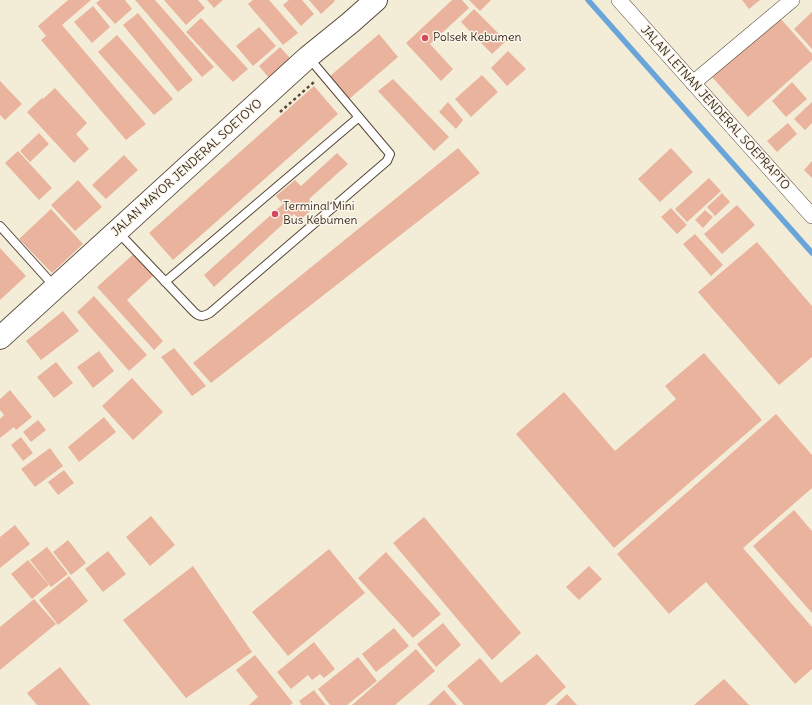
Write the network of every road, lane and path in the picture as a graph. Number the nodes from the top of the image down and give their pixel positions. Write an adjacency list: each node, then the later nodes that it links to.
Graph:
1 (376, 0): 4 (main road, JALAN MAYOR JENDERAL SOETOYO)
2 (619, 0): 5 (street, JALAN LETNAN JENDERAL SOEPRAPTO)
3 (792, 0): 5 (street)
4 (308, 57): 6 (lane); 9 (main road, JALAN MAYOR JENDERAL SOETOYO)
5 (693, 83): 7 (street, JALAN LETNAN JENDERAL SOEPRAPTO)
6 (359, 117): 10 (lane); 10 (lane)
7 (812, 216)
8 (0, 226): 11 (lane)
9 (118, 232): 10 (lane); 11 (main road, JALAN MAYOR JENDERAL SOETOYO)
10 (165, 282)
11 (56, 288): 12 (main road, JALAN MAYOR JENDERAL SOETOYO)
12 (0, 338)

